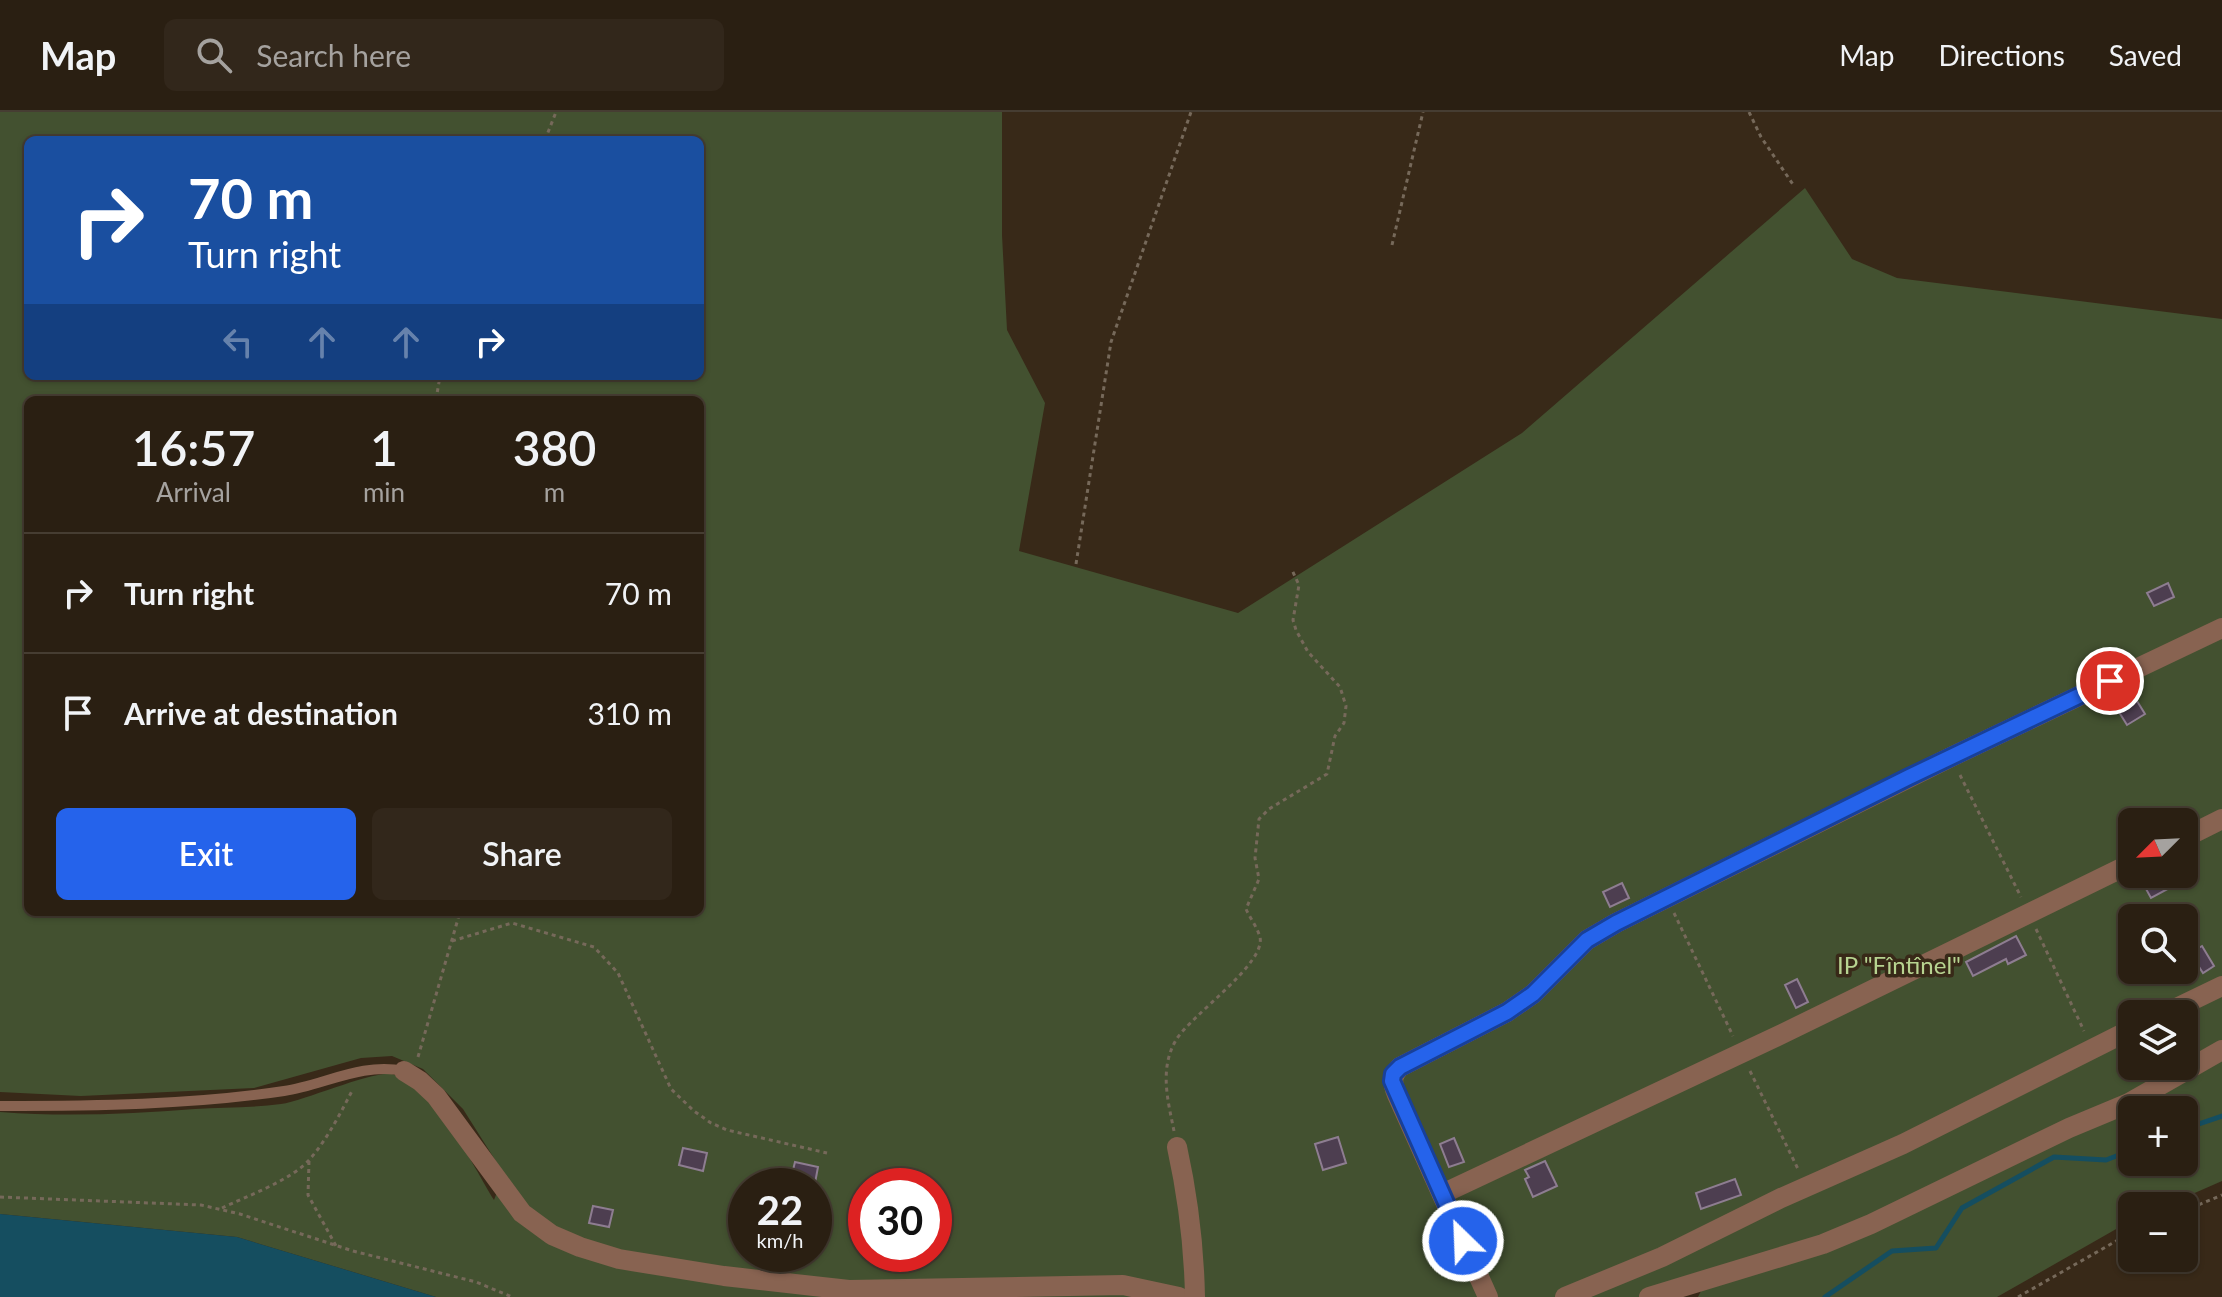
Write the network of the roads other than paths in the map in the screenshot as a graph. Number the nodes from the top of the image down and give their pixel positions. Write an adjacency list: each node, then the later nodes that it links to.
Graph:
1 (2222, 628): 12 (street)
2 (2222, 819): 3 (street)
3 (2198, 831)
4 (2118, 870): 12 (street)
5 (2222, 986): 6 (street)
6 (2193, 1000)
7 (2118, 1036): 13 (street)
8 (2222, 1050): 14 (street)
9 (408, 1074): 10 (lane); 15 (street)
10 (0, 1106)
11 (1177, 1147): 16 (street)
12 (1442, 1194): 17 (street)
13 (1662, 1257): 14 (street); 18 (street)
14 (1676, 1293): 19 (street)
15 (1179, 1297)
16 (1195, 1297)
17 (1488, 1297)
18 (1565, 1297)
19 (1649, 1297)

